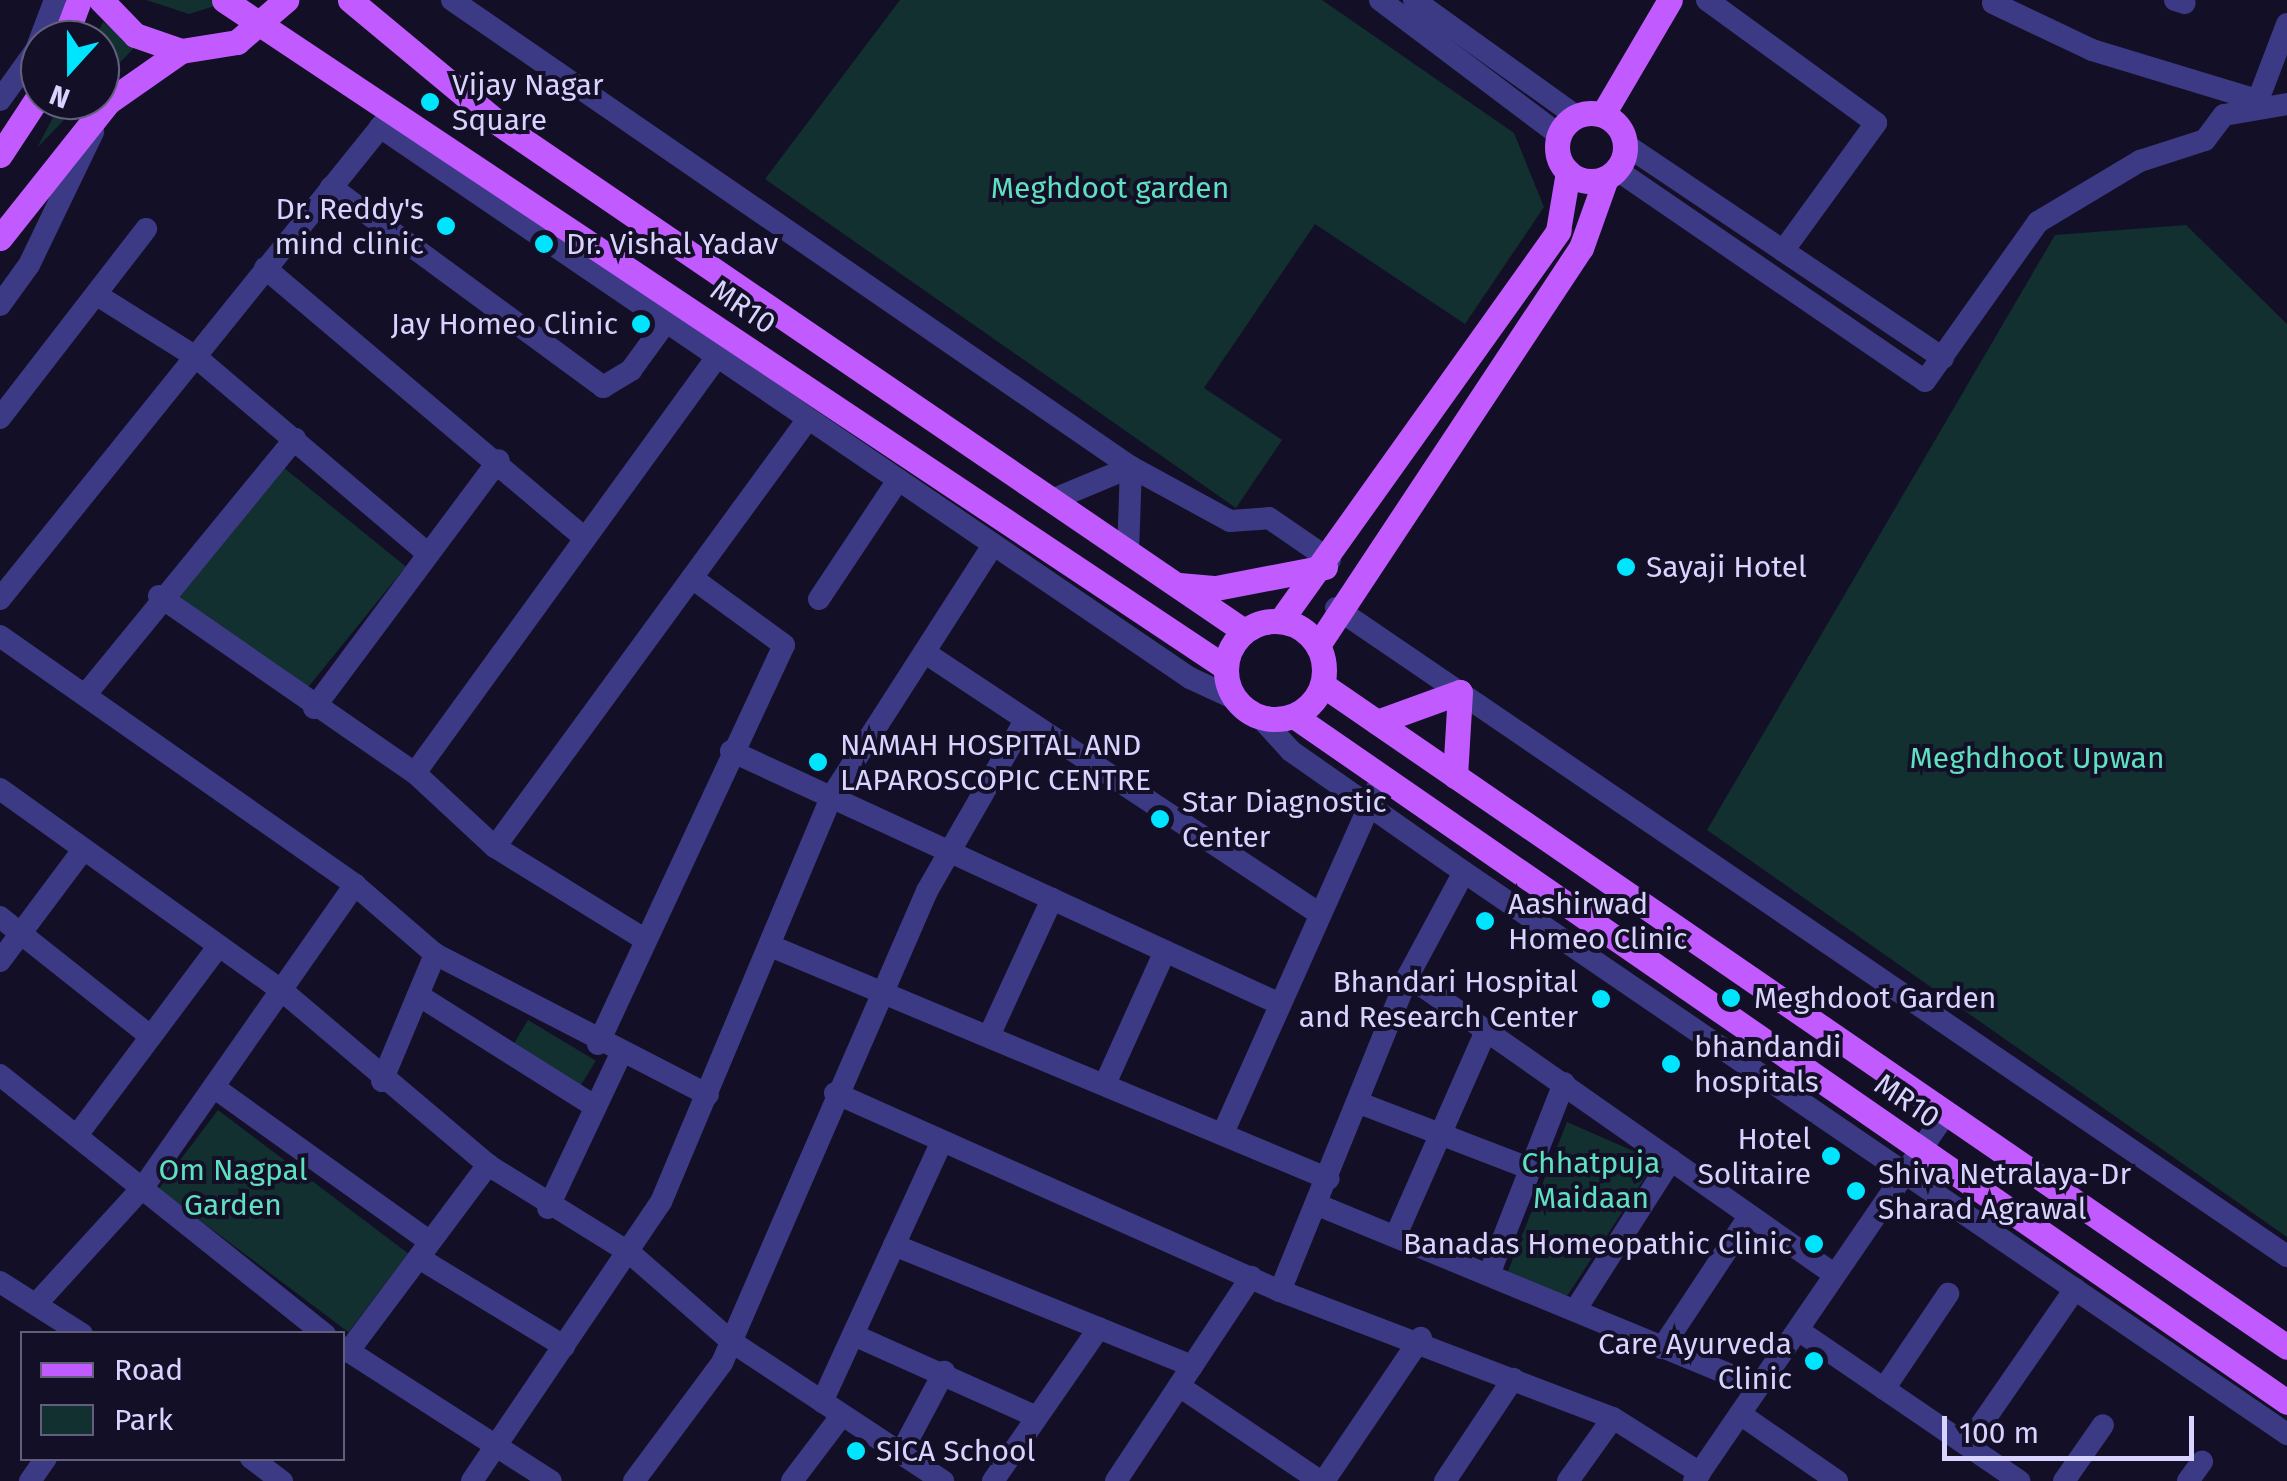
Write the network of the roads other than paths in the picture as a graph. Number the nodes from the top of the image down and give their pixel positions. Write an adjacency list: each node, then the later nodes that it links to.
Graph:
1 (54, 0): 15 (street)
2 (102, 0): 14 (main road)
3 (224, 0): 13 (main road, MR10)
4 (286, 0): 13 (main road)
5 (350, 0): 46 (main road, MR10)
6 (452, 0): 44 (street)
7 (1380, 0): 24 (street)
8 (1414, 0): 24 (street)
9 (1670, 0): 19 (main road)
10 (1707, 0): 32 (street)
11 (1993, 3): 17 (street)
12 (2287, 24): 17 (street)
13 (262, 28): 14 (main road); 20 (main road, MR10)
14 (181, 51): 16 (main road)
15 (4, 85)
16 (120, 94)
17 (2254, 104): 18 (street); 39 (street)
18 (2287, 104)
19 (1602, 114): 24 (main road); 25 (main road)
20 (387, 118): 29 (street); 36 (street); 63 (main road, MR10)
21 (23, 120): 26 (main road)
22 (94, 120): 31 (main road)
23 (99, 120): 35 (street)
24 (1567, 125): 27 (main road)
25 (1626, 145): 28 (main road); 32 (street)
26 (0, 156)
27 (1568, 172): 28 (main road); 51 (main road)
28 (1612, 174): 39 (street); 57 (main road)
29 (331, 187): 33 (street); 36 (street)
30 (146, 229): 34 (street)
31 (0, 238)
32 (1784, 251): 39 (street)
33 (265, 268): 37 (street); 43 (street)
34 (97, 294): 37 (street); 40 (street)
35 (0, 304)
36 (666, 322): 38 (street)
37 (196, 357): 42 (street); 55 (street)
38 (717, 357): 41 (street); 47 (street)
39 (1942, 358)
40 (0, 418)
41 (808, 419): 45 (street); 52 (street)
42 (295, 439): 50 (street); 54 (street)
43 (499, 460): 47 (street); 50 (street)
44 (1131, 467): 46 (street); 49 (street); 51 (street)
45 (898, 480): 48 (street); 56 (street)
46 (1052, 500): 49 (main road, MR10)
47 (585, 538): 74 (street)
48 (993, 545): 62 (street); 67 (street)
49 (1128, 552): 53 (main road, MR10)
50 (428, 554): 68 (street)
51 (1328, 564): 53 (main road); 58 (main road)
52 (692, 578): 73 (street); 80 (street)
53 (1174, 585): 59 (main road, MR10)
54 (159, 596): 66 (street); 68 (street)
55 (0, 599)
56 (818, 599)
57 (1336, 608): 61 (main road); 65 (street)
58 (1281, 620): 59 (main road); 61 (main road)
59 (1244, 631): 63 (main road)
60 (0, 636): 66 (street)
61 (1318, 645): 64 (main road)
62 (927, 654): 71 (street); 78 (street)
63 (1225, 668): 67 (main road)
64 (1322, 685): 69 (main road); 72 (main road, MR10)
65 (1460, 692): 72 (main road); 75 (main road); 133 (street)
66 (86, 694): 84 (street)
67 (1235, 699): 70 (main road)
68 (314, 708): 74 (street)
69 (1294, 716): 70 (main road); 76 (main road, MR10)
70 (1260, 717): 79 (street)
71 (1024, 722): 82 (street); 86 (street)
72 (1376, 722): 75 (main road, MR10)
73 (730, 751): 78 (street); 89 (street)
74 (415, 773): 80 (street)
75 (1454, 776): 114 (main road, MR10)
76 (1380, 780): 79 (street); 119 (main road, MR10)
77 (0, 789): 81 (street)
78 (830, 800): 82 (street); 91 (street)
79 (1367, 804): 83 (street); 86 (street)
80 (495, 847): 89 (street)
81 (83, 850): 88 (street); 90 (street)
82 (950, 852): 85 (street); 96 (street)
83 (1464, 872): 95 (street); 123 (street)
84 (356, 884): 93 (street); 97 (street)
85 (1052, 899): 92 (street); 102 (street)
86 (1320, 914): 99 (street)
87 (0, 917): 88 (street)
88 (21, 932): 94 (street); 101 (street)
89 (644, 939): 103 (street)
90 (218, 947): 97 (street); 101 (street)
91 (774, 947): 96 (street); 111 (street)
92 (1165, 951): 99 (street); 108 (street)
93 (435, 954): 98 (street); 103 (street)
94 (0, 961)
95 (1408, 976): 100 (street); 112 (street)
96 (885, 993): 102 (street); 110 (street)
97 (286, 994): 106 (street); 109 (street)
98 (418, 995): 106 (street); 113 (street)
99 (1280, 1004): 116 (street)
100 (1487, 1029): 107 (street); 115 (street)
101 (149, 1035): 117 (street)
102 (990, 1036): 108 (street)
103 (598, 1044): 104 (street)
104 (620, 1056): 111 (street); 113 (street)
105 (0, 1075): 117 (street)
106 (382, 1081): 121 (street)
107 (1564, 1083): 120 (street); 122 (street)
108 (1105, 1084): 116 (street)
109 (215, 1088): 125 (street); 131 (street)
110 (835, 1094): 118 (street); 149 (street)
111 (708, 1095): 132 (street)
112 (1362, 1104): 115 (street); 124 (street)
113 (596, 1106): 127 (street)
114 (1946, 1113): 119 (street); 151 (main road, MR10)
115 (1439, 1128): 122 (street); 129 (street)
116 (1223, 1133): 124 (street)
117 (78, 1134): 125 (street)
118 (942, 1143): 130 (street); 136 (street)
119 (1920, 1150): 123 (street); 159 (main road, MR10)
120 (1671, 1160): 128 (street); 142 (street)
121 (488, 1164): 127 (street); 131 (street)
122 (1529, 1168): 134 (street)
123 (1905, 1172): 135 (street); 138 (street)
124 (1330, 1179): 126 (street)
125 (144, 1186): 141 (street); 146 (street)
126 (1318, 1205): 129 (street); 139 (street)
127 (548, 1208): 132 (street)
128 (1750, 1215): 135 (street); 152 (street)
129 (1396, 1234): 134 (street)
130 (894, 1245): 143 (street); 147 (street)
131 (424, 1250): 150 (street); 153 (street)
132 (630, 1253): 149 (street); 150 (street)
133 (2287, 1256)
134 (1490, 1272): 142 (street)
135 (1835, 1275): 144 (street)
136 (1251, 1277): 139 (street); 155 (street)
137 (0, 1282): 141 (street)
138 (2076, 1289): 165 (street); 167 (street)
139 (1280, 1291): 148 (street)
140 (1948, 1294): 158 (street)
141 (38, 1302): 145 (street)
142 (1576, 1309): 152 (street)
143 (1098, 1328): 155 (street); 162 (street)
144 (1798, 1330): 157 (street); 158 (street)
145 (78, 1331)
146 (321, 1331)
147 (858, 1337): 154 (street); 160 (street)
148 (1421, 1338): 156 (street); 179 (street)
149 (732, 1342): 160 (street); 175 (street)
150 (564, 1346): 166 (street)
151 (2287, 1347)
152 (1662, 1348): 157 (street)
153 (345, 1350): 166 (street)
154 (944, 1372): 162 (street); 168 (street)
155 (1186, 1376): 171 (street); 179 (street)
156 (1513, 1379): 163 (street); 180 (street)
157 (1757, 1386): 161 (street)
158 (1884, 1389): 167 (street)
159 (2287, 1402)
160 (832, 1408): 168 (street); 176 (street)
161 (1740, 1414): 170 (street); 182 (street)
162 (1038, 1417): 178 (street)
163 (1612, 1418): 170 (street); 181 (street)
164 (2103, 1425): 184 (street)
165 (2287, 1434)
166 (500, 1444): 173 (street); 174 (street)
167 (1967, 1446): 183 (street)
168 (900, 1453): 177 (street)
169 (256, 1461): 172 (street)
170 (1697, 1477)
171 (1122, 1479)
172 (282, 1481)
173 (472, 1481)
174 (551, 1481)
175 (634, 1481)
176 (792, 1481)
177 (943, 1481)
178 (993, 1481)
179 (1322, 1481)
180 (1445, 1481)
181 (1568, 1481)
182 (1837, 1481)
183 (2018, 1481)
184 (2064, 1481)

